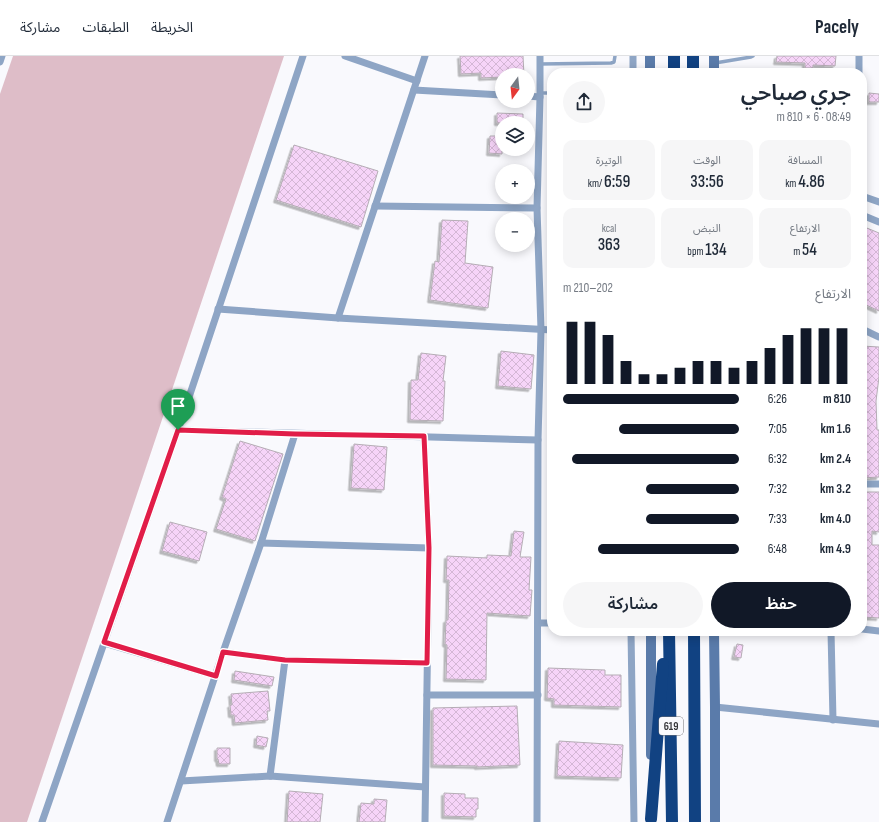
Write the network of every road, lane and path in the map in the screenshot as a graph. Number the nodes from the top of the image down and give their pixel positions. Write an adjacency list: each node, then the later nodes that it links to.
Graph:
1 (2, 56): 13 (street)
2 (303, 56): 33 (street)
3 (345, 56): 21 (street)
4 (425, 56): 21 (street)
5 (540, 56): 14 (street)
6 (615, 56): 14 (lane)
7 (633, 56): 16 (street)
8 (650, 56): 17 (main road)
9 (674, 56): 18 (highway)
10 (693, 56): 19 (highway)
11 (753, 56): 15 (lane)
12 (859, 56): 20 (street)
13 (0, 62)
14 (540, 64): 26 (street)
15 (714, 64)
16 (633, 68)
17 (650, 68)
18 (674, 68)
19 (693, 68)
20 (859, 68)
21 (417, 81): 22 (street)
22 (414, 90): 24 (street); 29 (street)
23 (547, 94): 26 (lane)
24 (495, 95)
25 (535, 95): 26 (street)
26 (540, 95): 30 (street)
27 (867, 198): 28 (street)
28 (879, 202)
29 (375, 206): 30 (street); 34 (street)
30 (537, 208): 35 (street)
31 (867, 217): 32 (street)
32 (879, 222)
33 (218, 309): 34 (street); 39 (street)
34 (338, 318): 35 (street)
35 (541, 330): 36 (street); 42 (street)
36 (547, 330)
37 (867, 332): 38 (street)
38 (879, 337)
39 (178, 430): 40 (street); 59 (street)
40 (295, 434): 41 (street); 45 (street)
41 (424, 436): 42 (street); 46 (street)
42 (538, 440): 47 (street)
43 (867, 484): 44 (street)
44 (879, 484)
45 (261, 543): 46 (street); 60 (street)
46 (429, 548): 62 (street)
47 (538, 623): 48 (street); 66 (street)
48 (547, 623)
49 (867, 630): 50 (street)
50 (879, 631)
51 (632, 636): 78 (street)
52 (651, 636): 73 (main road)
53 (666, 636): 73 (highway)
54 (669, 636): 79 (highway, 619)
55 (694, 636): 64 (highway, 619)
56 (698, 636): 64 (highway)
57 (714, 636): 67 (main road)
58 (832, 636): 68 (street)
59 (104, 642): 63 (street); 74 (street)
60 (223, 652): 61 (street); 63 (street)
61 (285, 660): 62 (street); 70 (street)
62 (427, 663): 65 (street)
63 (216, 676): 71 (street)
64 (694, 694): 80 (highway, 619)
65 (427, 695): 66 (street); 72 (street)
66 (538, 695): 77 (street)
67 (716, 707): 68 (street); 81 (main road)
68 (833, 720): 69 (street)
69 (879, 724)
70 (270, 776): 71 (street); 72 (street)
71 (181, 781): 75 (street)
72 (425, 787): 76 (street)
73 (651, 820)
74 (42, 822)
75 (167, 822)
76 (425, 822)
77 (537, 822)
78 (634, 822)
79 (672, 822)
80 (695, 822)
81 (715, 822)

